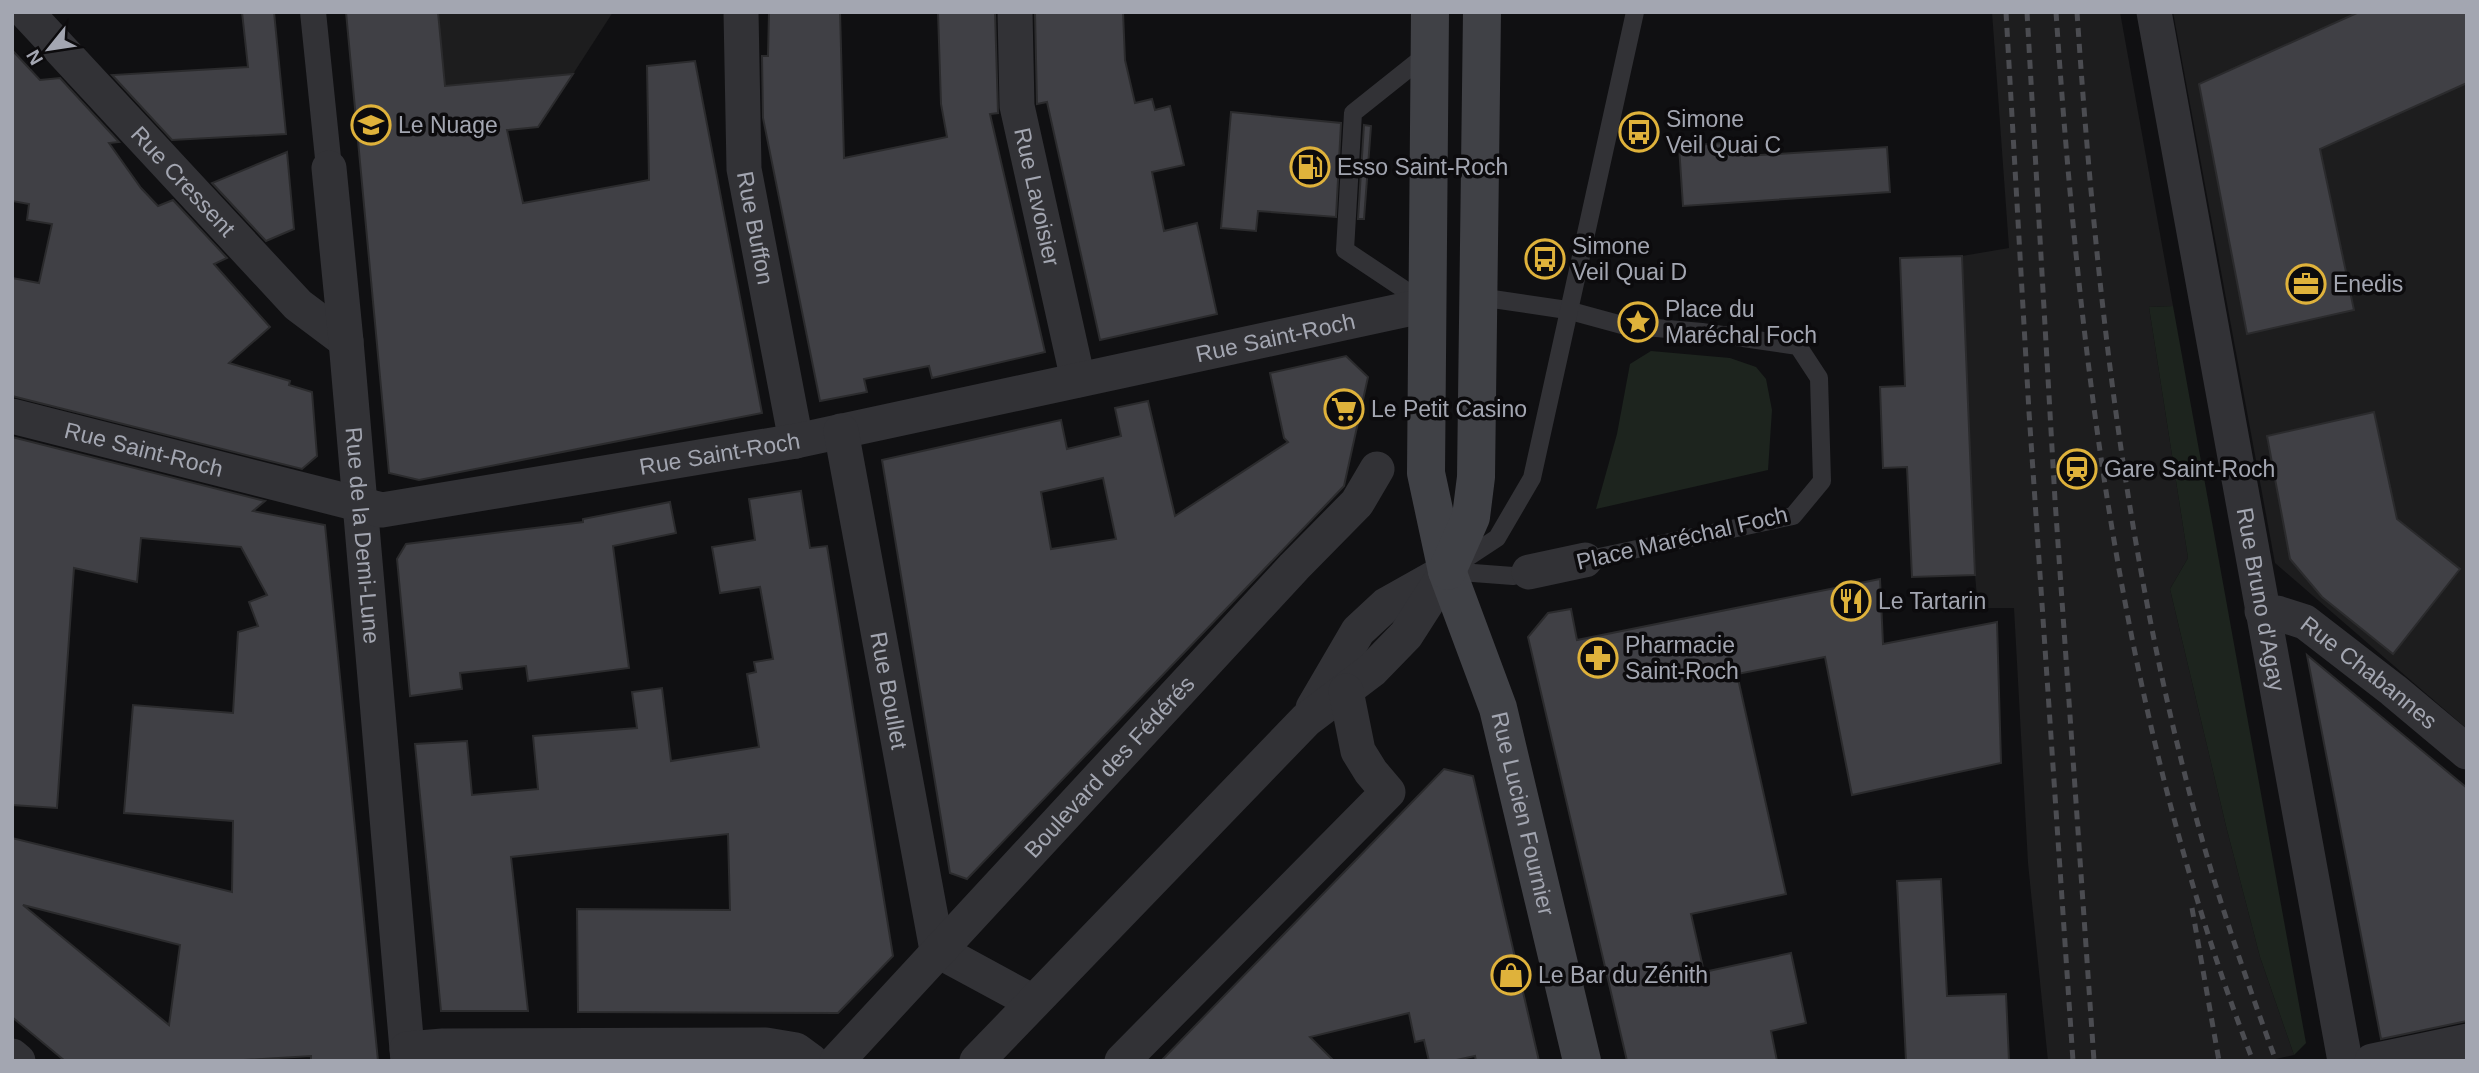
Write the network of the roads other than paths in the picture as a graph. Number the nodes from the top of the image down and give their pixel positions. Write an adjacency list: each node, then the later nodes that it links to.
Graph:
1 (26, 12): 14 (street, Rue Cressent)
2 (313, 12): 10 (street, Rue de la Demi-Lune)
3 (741, 12): 18 (street, Rue Buffon)
4 (1016, 12): 15 (street, Rue Lavoisier)
5 (1430, 12): 9 (main road)
6 (1482, 12): 11 (main road)
7 (1635, 12): 13 (lane)
8 (2154, 12): 24 (street, Rue Bruno d'Agay)
9 (1430, 51): 12 (main road); 12 (lane)
10 (329, 167): 14 (street, Rue de la Demi-Lune)
11 (1479, 297): 13 (lane, Place Maréchal Foch); 22 (main road)
12 (1427, 305): 15 (street, Rue Saint-Roch); 22 (main road)
13 (1567, 310): 21 (lane, Place Maréchal Foch); 22 (lane)
14 (346, 341): 20 (street, Rue de la Demi-Lune)
15 (1079, 380): 17 (street, Rue Saint-Roch)
16 (12, 416): 20 (street, Rue Saint-Roch)
17 (841, 431): 18 (street, Rue Saint-Roch); 28 (street, Rue Boullet)
18 (796, 441): 20 (street, Rue Saint-Roch)
19 (1377, 469): 28 (street, Boulevard des Fédérés)
20 (360, 504): 31 (street, Rue de la Demi-Lune)
21 (1585, 560): 23 (street, Place Maréchal Foch)
22 (1447, 571): 23 (lane, Place Maréchal Foch); 25 (street); 26 (street); 38 (main road, Rue Lucien Fournier)
23 (1529, 572)
24 (2262, 611): 27 (street, Rue Chabannes); 39 (street, Rue Bruno d'Agay)
25 (1346, 691): 26 (street); 37 (street)
26 (1306, 720): 29 (street)
27 (2467, 752)
28 (937, 950): 29 (street); 35 (street, Boulevard des Fédérés)
29 (1032, 1002): 36 (street)
30 (2467, 1041): 40 (street)
31 (408, 1055): 34 (street)
32 (12, 1056): 33 (street)
33 (18, 1061)
34 (811, 1061)
35 (836, 1061)
36 (977, 1061)
37 (1122, 1061)
38 (1582, 1061)
39 (2345, 1061)
40 (2372, 1061)

